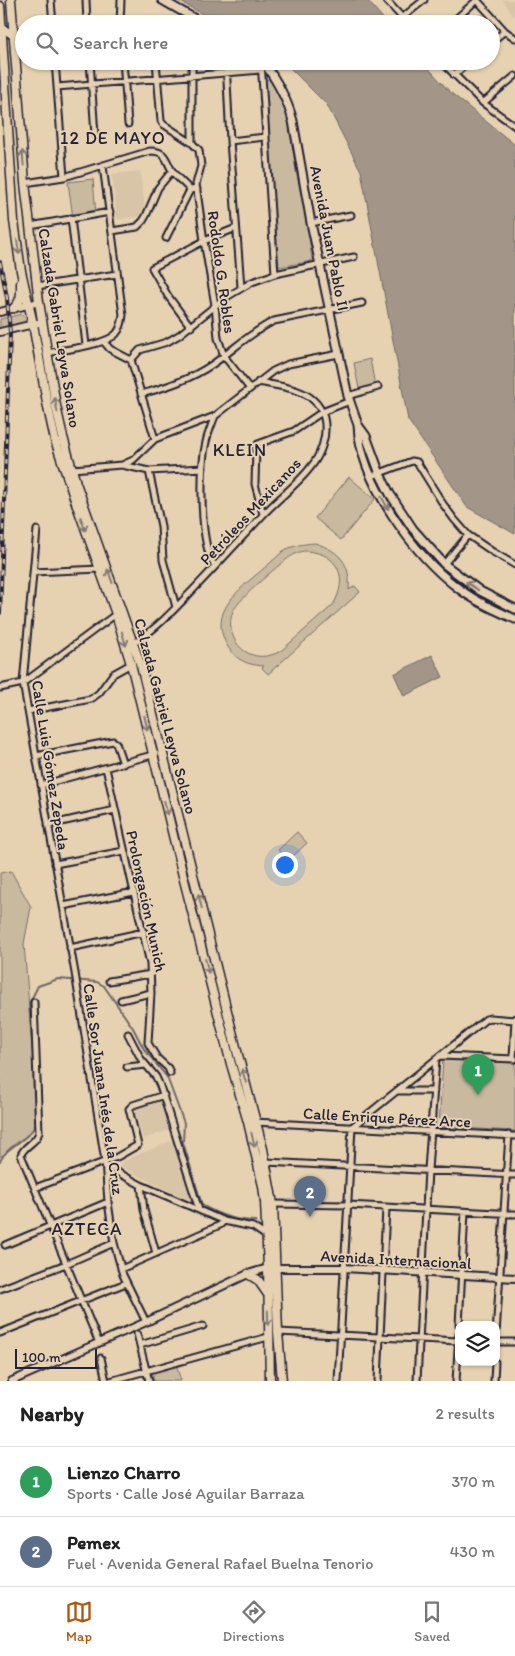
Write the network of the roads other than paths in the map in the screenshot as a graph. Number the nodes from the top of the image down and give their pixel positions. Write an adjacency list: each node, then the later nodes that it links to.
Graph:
1 (11, 0): 22 (main road, Calzada Gabriel Leyva Solano)
2 (51, 0): 10 (street)
3 (86, 0): 11 (street)
4 (120, 0): 12 (street)
5 (162, 0): 13 (main road)
6 (386, 0): 14 (street)
7 (424, 0): 15 (street)
8 (477, 0): 16 (street); 17 (street)
9 (0, 6): 19 (main road, Calzada Gabriel Leyva Solano)
10 (52, 15)
11 (87, 15)
12 (120, 15)
13 (182, 15)
14 (401, 15)
15 (405, 15)
16 (460, 15)
17 (491, 15)
18 (500, 25): 20 (street)
19 (1, 27): 22 (main road); 68 (main road, Calzada Gabriel Leyva Solano, one-way to 68)
20 (505, 31): 21 (street); 23 (street)
21 (500, 35)
22 (14, 36): 24 (main road, Calzada Gabriel Leyva Solano, one-way to 22)
23 (515, 38)
24 (15, 49)
25 (17, 70): 54 (main road, Calzada Gabriel Leyva Solano, one-way to 25)
26 (56, 70): 43 (street)
27 (91, 70): 42 (street)
28 (123, 70): 41 (street)
29 (157, 70): 40 (street)
30 (193, 70): 37 (street)
31 (227, 70): 36 (street)
32 (261, 70): 36 (street); 48 (street)
33 (269, 70): 60 (main road, Avenida Juan Pablo II)
34 (449, 70): 38 (street)
35 (460, 70): 38 (street)
36 (227, 73): 37 (street); 49 (street)
37 (193, 75): 40 (street); 50 (street)
38 (454, 75): 44 (street)
39 (515, 76): 44 (street)
40 (158, 78): 41 (street); 50 (street)
41 (124, 81): 42 (street); 45 (street)
42 (92, 84): 43 (street); 47 (street)
43 (57, 87): 53 (street)
44 (483, 103): 46 (street)
45 (128, 124)
46 (515, 126)
47 (95, 135)
48 (265, 137): 49 (street); 70 (street)
49 (230, 141): 62 (street)
50 (192, 142): 55 (street, Rodoldo G. Robles)
51 (103, 166): 52 (street); 53 (street); 57 (street)
52 (172, 171): 56 (street); 63 (street)
53 (64, 177): 54 (street)
54 (25, 183): 61 (main road, Calzada Gabriel Leyva Solano)
55 (197, 189): 56 (street); 65 (street, Rodoldo G. Robles)
56 (190, 190): 64 (street)
57 (110, 212): 59 (street); 63 (street)
58 (350, 215): 60 (street)
59 (71, 218): 61 (street); 71 (street)
60 (312, 223): 67 (main road, Avenida Juan Pablo II)
61 (30, 226): 72 (main road, Calzada Gabriel Leyva Solano)
62 (236, 228): 65 (street); 73 (street)
63 (112, 231): 69 (street)
64 (166, 238)
65 (204, 241): 77 (street, Rodoldo G. Robles); 83 (street)
66 (354, 257): 67 (street)
67 (321, 265): 70 (street); 79 (main road, Avenida Juan Pablo II)
68 (21, 271): 76 (main road, Calzada Gabriel Leyva Solano); 78 (main road)
69 (117, 274): 71 (street); 85 (street)
70 (275, 274): 73 (street)
71 (78, 280): 72 (street); 86 (street)
72 (37, 286): 74 (main road, Calzada Gabriel Leyva Solano)
73 (241, 288): 77 (street)
74 (39, 302): 76 (street); 81 (main road, Calzada Gabriel Leyva Solano)
75 (362, 302): 79 (street)
76 (29, 304): 78 (street); 82 (main road, Calzada Gabriel Leyva Solano)
77 (215, 306): 83 (street); 89 (street, Rodoldo G. Robles)
78 (14, 308): 80 (street)
79 (330, 309): 88 (main road, Avenida Juan Pablo II); 89 (street)
80 (0, 312)
81 (43, 322): 82 (street); 87 (main road, Calzada Gabriel Leyva Solano)
82 (33, 324): 84 (street); 112 (main road, Calzada Gabriel Leyva Solano, one-way to 112)
83 (191, 327): 90 (street)
84 (0, 332)
85 (104, 342): 86 (street); 90 (street)
86 (86, 345): 87 (street)
87 (47, 353): 102 (main road, Calzada Gabriel Leyva Solano, one-way to 87)
88 (339, 354): 91 (street); 95 (main road, Avenida Juan Pablo II)
89 (224, 356): 93 (street, Rodoldo G. Robles); 94 (street)
90 (131, 360): 94 (street)
91 (258, 382): 93 (street); 96 (street)
92 (378, 387): 95 (street)
93 (250, 389): 97 (street)
94 (142, 394): 99 (street)
95 (349, 398): 96 (street); 98 (main road, Avenida Juan Pablo II)
96 (322, 412): 106 (street, Petróleos Mexicanos); 106 (street)
97 (215, 416): 99 (street); 101 (street)
98 (358, 425): 104 (main road, Avenida Juan Pablo II); 105 (main road, Avenida Juan Pablo II)
99 (155, 439): 100 (street)
100 (122, 464): 102 (street); 103 (street)
101 (203, 468): 103 (street); 111 (street)
102 (72, 469): 118 (main road, Calzada Gabriel Leyva Solano, one-way to 102)
103 (148, 471): 114 (street)
104 (380, 474): 105 (street); 108 (street); 109 (main road, Avenida Juan Pablo II)
105 (372, 476): 117 (main road, Avenida Juan Pablo II, one-way to 117)
106 (263, 514): 111 (street, Petróleos Mexicanos)
107 (37, 530): 113 (street, Calle Luis Gómez Zepeda)
108 (468, 534): 109 (street); 110 (street)
109 (444, 564): 115 (main road, Avenida Juan Pablo II, one-way to 109)
110 (515, 565)
111 (215, 566): 114 (street, Petróleos Mexicanos)
112 (100, 569): 113 (street); 116 (main road, Calzada Gabriel Leyva Solano)
113 (33, 572): 120 (street, Calle Luis Gómez Zepeda)
114 (176, 607): 118 (street, Petróleos Mexicanos)
115 (515, 609)
116 (116, 614): 119 (main road, Calzada Gabriel Leyva Solano, one-way to 119); 120 (street)
117 (515, 619)
118 (134, 643): 123 (main road, Calzada Gabriel Leyva Solano)
119 (131, 664): 122 (street); 124 (main road, Calzada Gabriel Leyva Solano, one-way to 124)
120 (23, 683): 121 (street); 122 (street, Calle Luis Gómez Zepeda)
121 (0, 688)
122 (28, 711): 125 (street, Calle Luis Gómez Zepeda)
123 (163, 753): 124 (street); 135 (main road, Calzada Gabriel Leyva Solano, one-way to 123)
124 (153, 755): 126 (street); 135 (main road, Calzada Gabriel Leyva Solano, one-way to 135)
125 (36, 756): 126 (street); 128 (street, Calle Luis Gómez Zepeda)
126 (123, 764): 127 (street)
127 (106, 768): 128 (street); 129 (street, Prolongación Munich)
128 (41, 785): 130 (street, Calle Luis Gómez Zepeda)
129 (115, 810): 130 (street); 131 (street, Prolongación Munich)
130 (48, 825): 132 (street, Calle Luis Gómez Zepeda)
131 (124, 851): 132 (street); 133 (street, Prolongación Munich)
132 (55, 864): 134 (street, Calle Luis Gómez Zepeda)
133 (134, 892): 134 (street); 136 (street, Prolongación Munich)
134 (63, 906): 137 (street, Calle Luis Gómez Zepeda)
135 (202, 930): 154 (main road, Calzada Gabriel Leyva Solano)
136 (144, 932): 137 (street); 139 (street, Prolongación Munich)
137 (70, 948): 138 (street, Calle Luis Gómez Zepeda)
138 (75, 973): 159 (street, Calle Sor Juana Inés de la Cruz)
139 (151, 974): 140 (street); 141 (street, Prolongación Munich)
140 (109, 981)
141 (151, 993): 142 (street); 150 (street, Prolongación Munich)
142 (120, 1000)
143 (34, 1002): 165 (street)
144 (515, 1019): 146 (street); 147 (street)
145 (128, 1034): 148 (street)
146 (438, 1057): 147 (street); 151 (street); 152 (street)
147 (514, 1059)
148 (146, 1065): 149 (street); 153 (street)
149 (127, 1067)
150 (170, 1073)
151 (397, 1091): 152 (street); 155 (street)
152 (434, 1091): 156 (street)
153 (164, 1095): 159 (street); 170 (street)
154 (253, 1122): 155 (street, Calle Enrique Pérez Arce); 158 (main road, Calzada Gabriel Leyva Solano); 177 (main road, Calzada Gabriel Leyva Solano, one-way to 177)
155 (352, 1128): 156 (street, Calle Enrique Pérez Arce); 160 (street)
156 (431, 1132): 157 (street, Calle Enrique Pérez Arce); 161 (street)
157 (512, 1136): 162 (street)
158 (266, 1162): 160 (street); 167 (main road, Calzada Gabriel Leyva Solano)
159 (106, 1164): 164 (street); 165 (street); 166 (street, Calle Sor Juana Inés de la Cruz)
160 (350, 1167): 161 (street); 168 (street)
161 (428, 1170): 162 (street); 171 (street)
162 (506, 1174): 163 (street); 173 (street)
163 (515, 1175)
164 (141, 1185): 170 (street); 180 (street)
165 (35, 1188): 176 (street)
166 (108, 1202): 176 (street); 178 (street, Calle Sor Juana Inés de la Cruz)
167 (273, 1204): 168 (street); 182 (main road, Calzada Gabriel Leyva Solano)
168 (348, 1205): 169 (street); 183 (street)
169 (386, 1208): 171 (street); 185 (street)
170 (199, 1210): 175 (street)
171 (426, 1210): 172 (street); 187 (street)
172 (465, 1212): 173 (street); 188 (street)
173 (504, 1214): 174 (street); 189 (street)
174 (515, 1214)
175 (224, 1220): 177 (street); 180 (street)
176 (50, 1226): 179 (street); 181 (street)
177 (266, 1236): 182 (main road, Calzada Gabriel Leyva Solano)
178 (114, 1243): 181 (street); 184 (street, Calle Sor Juana Inés de la Cruz)
179 (5, 1245)
180 (156, 1253): 184 (street)
181 (66, 1264): 192 (street); 194 (street)
182 (272, 1267): 183 (street, Avenida Internacional); 186 (street, Avenida Internacional); 193 (main road, Calzada Gabriel Leyva Solano); 199 (main road, Calzada Gabriel Leyva Solano)
183 (344, 1268): 185 (street, Avenida Internacional); 202 (street)
184 (121, 1269): 191 (street, Calle Sor Juana Inés de la Cruz)
185 (383, 1272): 187 (street, Avenida Internacional); 204 (street)
186 (248, 1274): 193 (main road); 197 (street, Avenida Internacional)
187 (423, 1274): 188 (street, Avenida Internacional); 205 (street)
188 (462, 1276): 189 (street, Avenida Internacional); 195 (street)
189 (500, 1278): 190 (street, Avenida Internacional); 196 (street)
190 (515, 1278)
191 (126, 1283): 194 (street); 197 (street, Calle Sor Juana Inés de la Cruz)
192 (0, 1289)
193 (268, 1296): 203 (main road, Calzada Gabriel Leyva Solano, one-way to 203)
194 (81, 1301): 200 (street); 209 (street)
195 (459, 1321)
196 (497, 1321)
197 (146, 1322): 209 (street, Avenida Internacional)
198 (203, 1326): 210 (street)
199 (278, 1332): 202 (street); 220 (main road, Calzada Gabriel Leyva Solano)
200 (0, 1333)
201 (137, 1334): 210 (street)
202 (340, 1335): 204 (street); 221 (street)
203 (268, 1337): 214 (street); 219 (main road, Calzada Gabriel Leyva Solano)
204 (380, 1337): 205 (street); 222 (street)
205 (419, 1339): 206 (street); 223 (street)
206 (455, 1341)
207 (500, 1342): 208 (street)
208 (515, 1342)
209 (99, 1343): 215 (street, Avenida Internacional)
210 (140, 1345): 214 (street)
211 (101, 1358): 216 (street)
212 (457, 1366): 224 (street)
213 (495, 1366): 225 (street)
214 (146, 1370): 217 (street); 218 (street)
215 (12, 1381)
216 (106, 1381)
217 (110, 1381)
218 (149, 1381)
219 (270, 1381)
220 (282, 1381)
221 (338, 1381)
222 (378, 1381)
223 (416, 1381)
224 (456, 1381)
225 (494, 1381)

